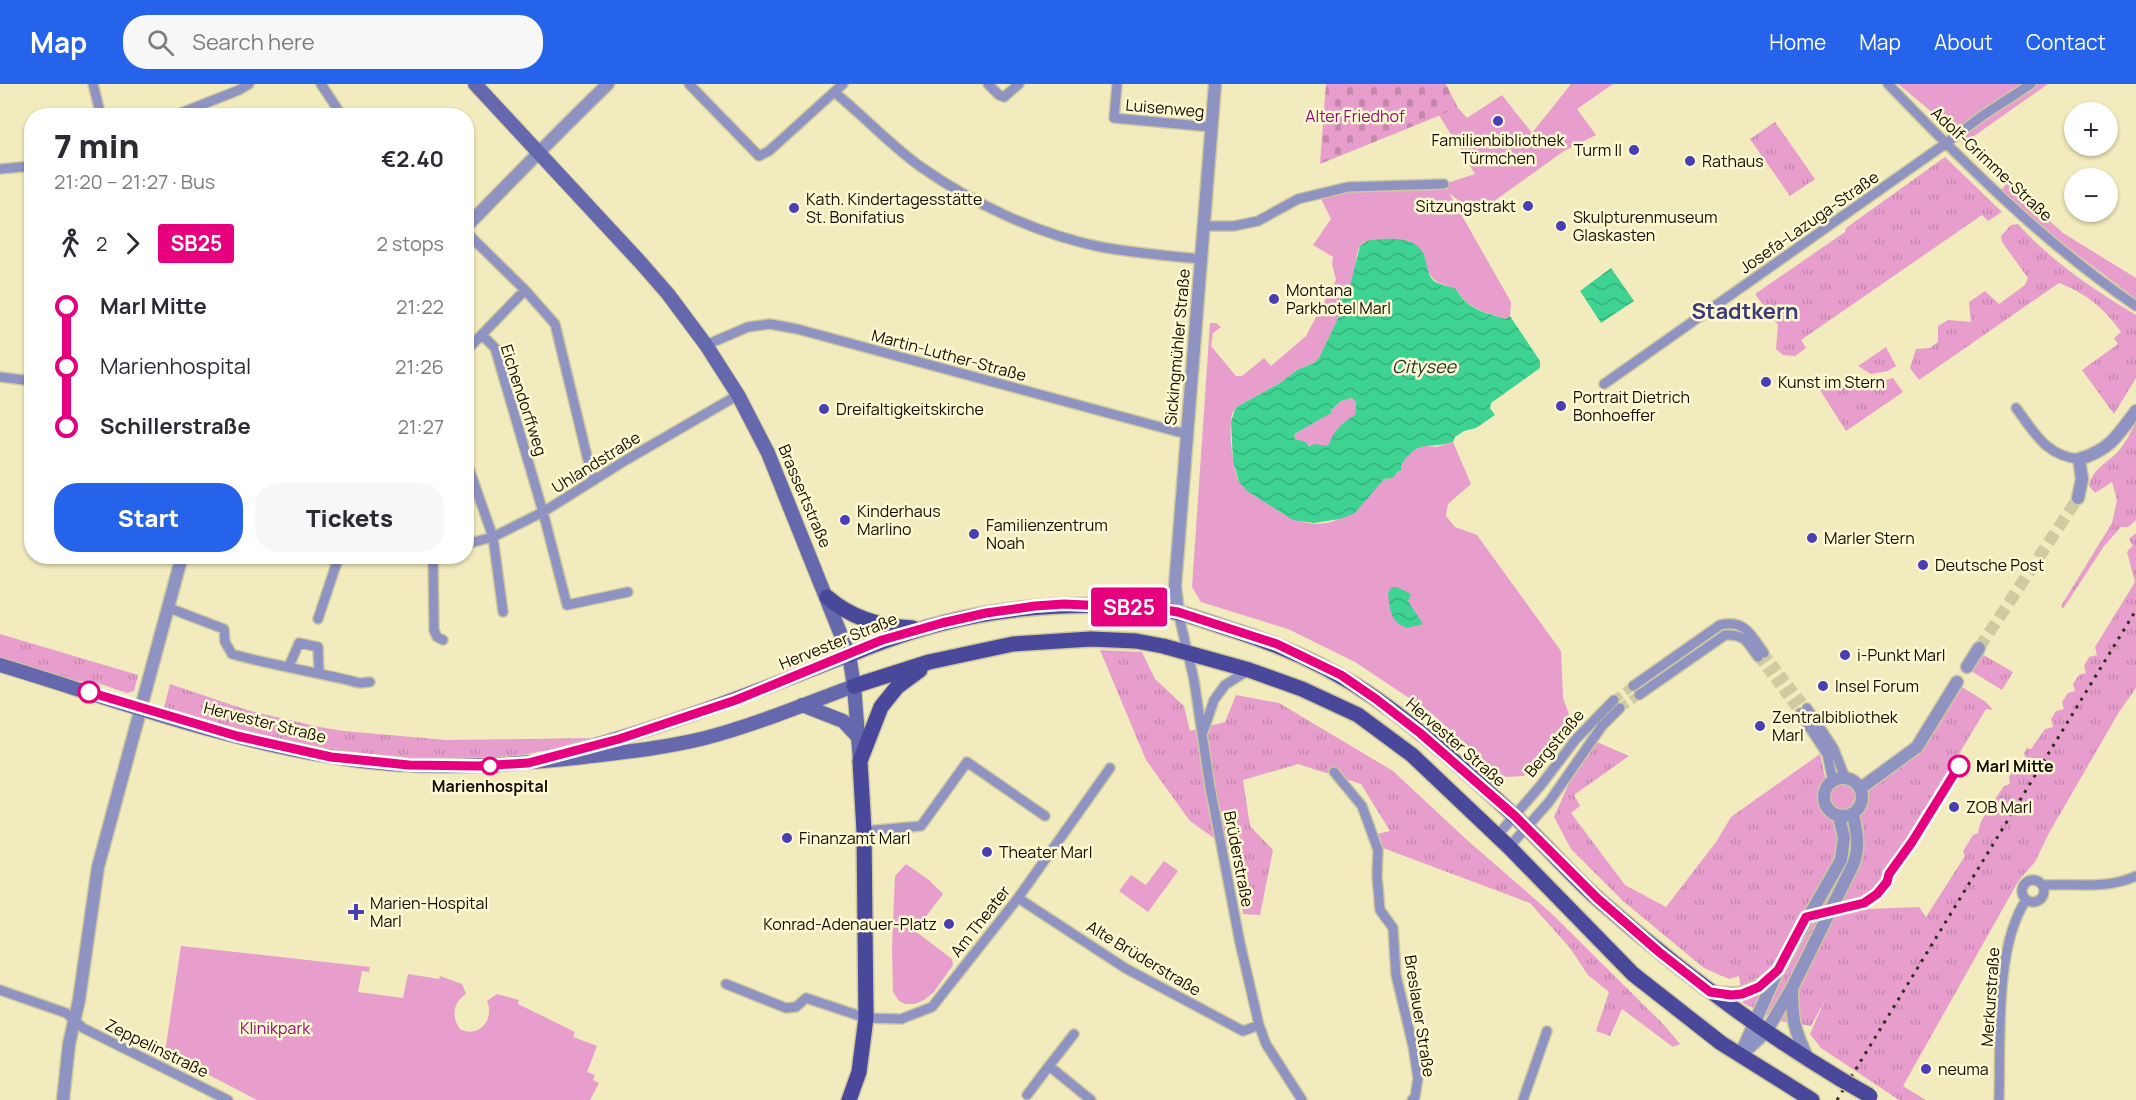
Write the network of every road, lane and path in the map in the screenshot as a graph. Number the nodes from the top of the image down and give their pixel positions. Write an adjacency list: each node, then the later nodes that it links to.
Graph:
1 (93, 84): 15 (street)
2 (249, 84): 16 (street)
3 (321, 84): 17 (street)
4 (475, 84): 20 (main road, Brassertstraße)
5 (608, 84): 20 (street)
6 (689, 84): 14 (street)
7 (843, 84): 14 (street)
8 (988, 84): 9 (street)
9 (1019, 84)
10 (1117, 84): 18 (street, Luisenweg)
11 (1215, 84): 18 (street, Sickingmühler Straße)
12 (1888, 84): 19 (street, Adolf-Grimme-Straße)
13 (2031, 84): 19 (street, Josefa-Lazuga-Straße)
14 (834, 92): 27 (street)
15 (99, 108)
16 (193, 108)
17 (337, 108)
18 (1211, 127): 25 (street, Sickingmühler Straße)
19 (1945, 144): 29 (street, Adolf-Grimme-Straße); 35 (street, Josefa-Lazuga-Straße)
20 (538, 153): 24 (street); 32 (main road, Brassertstraße)
21 (24, 167): 22 (street)
22 (0, 169)
23 (1444, 184): 25 (street)
24 (474, 219)
25 (1203, 226): 27 (street, Sickingmühler Straße)
26 (474, 240): 28 (street)
27 (1201, 260): 39 (street, Sickingmühler Straße)
28 (525, 290): 30 (street); 41 (street)
29 (2136, 306)
30 (482, 335): 31 (street); 44 (street, Eichendorffweg)
31 (474, 343)
32 (706, 345): 36 (main road, Brassertstraße); 39 (street, Martin-Luther-Straße)
33 (0, 377): 34 (street)
34 (24, 380)
35 (1604, 384)
36 (738, 395): 41 (street, Uhlandstraße); 51 (main road, Brassertstraße)
37 (2016, 408): 40 (street)
38 (2136, 411): 40 (street)
39 (1186, 434): 54 (street, Sickingmühler Straße)
40 (2079, 459): 43 (street)
41 (593, 481): 44 (street, Uhlandstraße)
42 (474, 483): 45 (street)
43 (2078, 498)
44 (543, 512): 45 (street, Uhlandstraße); 50 (street, Eichendorffweg)
45 (493, 537): 46 (street, Uhlandstraße); 53 (street)
46 (474, 542)
47 (180, 564): 52 (street)
48 (336, 564): 55 (street)
49 (433, 564): 57 (street)
50 (628, 592)
51 (827, 597): 56 (main road); 60 (main road, Brassertstraße)
52 (169, 608): 63 (street); 73 (street)
53 (503, 612)
54 (1178, 612): 56 (main road, Hervester Straße); 59 (street, Brüderstraße); 85 (main road, Hervester Straße)
55 (318, 619)
56 (919, 629): 60 (main road, Hervester Straße)
57 (443, 640)
58 (1979, 648): 64 (street)
59 (1187, 652): 61 (main road, Hervester Straße); 65 (main road, Hervester Straße); 75 (street, Brüderstraße)
60 (849, 655): 69 (main road, Brassertstraße); 78 (main road, Hervester Straße)
61 (929, 662): 69 (main road, Hervester Straße); 77 (main road)
62 (0, 665): 73 (main road, Hervester Straße)
63 (289, 666): 66 (street); 66 (street)
64 (1967, 667)
65 (1249, 670): 75 (street); 89 (main road, Hervester Straße)
66 (319, 673): 67 (street)
67 (370, 682)
68 (1958, 682): 82 (street)
69 (854, 686): 72 (main road, Hervester Straße); 76 (main road, Brassertstraße)
70 (1633, 686): 71 (street)
71 (1639, 695)
72 (802, 705): 76 (main road); 78 (main road, Hervester Straße)
73 (140, 708): 78 (main road, Hervester Straße); 101 (street)
74 (1804, 710): 81 (street)
75 (1202, 734): 102 (street, Brüderstraße)
76 (858, 737): 77 (main road, Brassertstraße)
77 (860, 761): 88 (main road, Brassertstraße)
78 (528, 763)
79 (1110, 768): 93 (street, Am Theater)
80 (1334, 772): 116 (street, Breslauer Straße)
81 (1839, 779): 82 (street); 86 (street)
82 (1861, 788): 83 (street)
83 (1853, 814): 86 (street); 97 (street)
84 (1045, 816): 88 (street)
85 (1515, 816): 87 (main road, Hervester Straße); 87 (street, Bergstraße); 89 (street, Bergstraße)
86 (1839, 816): 95 (street)
87 (1526, 827): 90 (street, Bergstraße); 99 (main road, Hervester Straße)
88 (864, 831): 100 (main road, Brassertstraße)
89 (1497, 836): 90 (main road, Hervester Straße)
90 (1509, 847): 106 (main road, Hervester Straße)
91 (2136, 876): 92 (street, Merkurstraße)
92 (2043, 885): 94 (street, Merkurstraße); 94 (street, Merkurstraße)
93 (1018, 897): 100 (street, Am Theater); 102 (street, Alte Brüderstraße)
94 (2026, 900): 119 (street, Merkurstraße)
95 (1778, 970): 99 (street); 103 (street)
96 (726, 984): 100 (street, Am Theater)
97 (1792, 988): 103 (street); 107 (street)
98 (0, 990): 101 (street, Zeppelinstraße)
99 (1710, 992): 103 (main road, Hervester Straße)
100 (866, 1018): 114 (main road, Brassertstraße)
101 (75, 1020): 112 (street); 113 (street, Zeppelinstraße)
102 (1259, 1025): 115 (street, Brüderstraße)
103 (1760, 1028): 106 (street); 107 (main road, Hervester Straße)
104 (1547, 1031): 117 (street)
105 (1074, 1034): 108 (street)
106 (1740, 1056): 118 (main road, Hervester Straße)
107 (1808, 1059): 111 (main road, Hervester Straße, bridge)
108 (1049, 1066): 109 (street); 110 (street)
109 (1028, 1095)
110 (1086, 1098)
111 (1873, 1098)
112 (63, 1100)
113 (228, 1100)
114 (849, 1100)
115 (1302, 1100)
116 (1413, 1100)
117 (1523, 1100)
118 (1812, 1100)
119 (1999, 1100)

